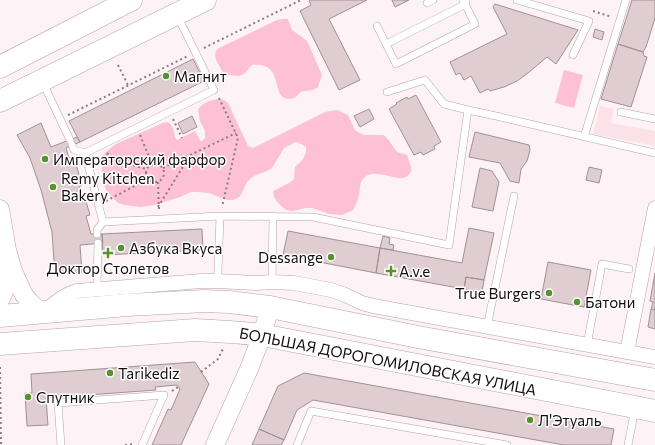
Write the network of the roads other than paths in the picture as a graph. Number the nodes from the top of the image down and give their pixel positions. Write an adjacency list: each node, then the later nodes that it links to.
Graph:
1 (131, 0): 10 (main road)
2 (205, 0): 6 (main road)
3 (517, 0): 9 (lane)
4 (626, 0): 17 (lane)
5 (465, 1): 8 (lane); 8 (lane)
6 (177, 14): 11 (main road); 18 (lane)
7 (376, 26): 8 (lane)
8 (386, 44)
9 (573, 55)
10 (0, 67)
11 (42, 80): 13 (main road); 18 (lane)
12 (387, 92): 14 (lane)
13 (0, 101)
14 (468, 110): 17 (lane); 24 (lane)
15 (621, 112): 16 (lane)
16 (655, 119)
17 (584, 137): 19 (lane)
18 (84, 153): 25 (lane)
19 (655, 153)
20 (514, 196): 38 (lane)
21 (655, 208): 29 (street)
22 (0, 209): 28 (street)
23 (220, 216): 24 (lane); 25 (lane); 31 (lane)
24 (273, 216): 32 (lane)
25 (103, 222): 26 (lane)
26 (97, 234)
27 (98, 243): 33 (lane)
28 (7, 250): 34 (street); 36 (street)
29 (650, 253): 42 (street)
30 (629, 269): 41 (lane)
31 (217, 281): 32 (street); 33 (street)
32 (272, 282): 38 (street)
33 (97, 288): 36 (street)
34 (0, 300)
35 (270, 307): 36 (main road, БОЛЬШАЯ ДОРОГОМИЛОВСКАЯ УЛИЦА); 39 (street); 44 (main road, БОЛЬШАЯ ДОРОГОМИЛОВСКАЯ УЛИЦА)
36 (43, 312): 37 (main road, БОЛЬШАЯ ДОРОГОМИЛОВСКАЯ УЛИЦА)
37 (0, 316)
38 (487, 327): 41 (street)
39 (262, 335): 40 (main road, БОЛЬШАЯ ДОРОГОМИЛОВСКАЯ УЛИЦА); 45 (main road, БОЛЬШАЯ ДОРОГОМИЛОВСКАЯ УЛИЦА); 48 (street)
40 (0, 344)
41 (587, 345): 42 (street)
42 (627, 352): 43 (street)
43 (655, 357)
44 (655, 380)
45 (645, 409): 51 (lane)
46 (61, 445): 47 (lane)
47 (142, 445)
48 (216, 445)
49 (297, 445): 50 (lane)
50 (507, 445)
51 (628, 445)

